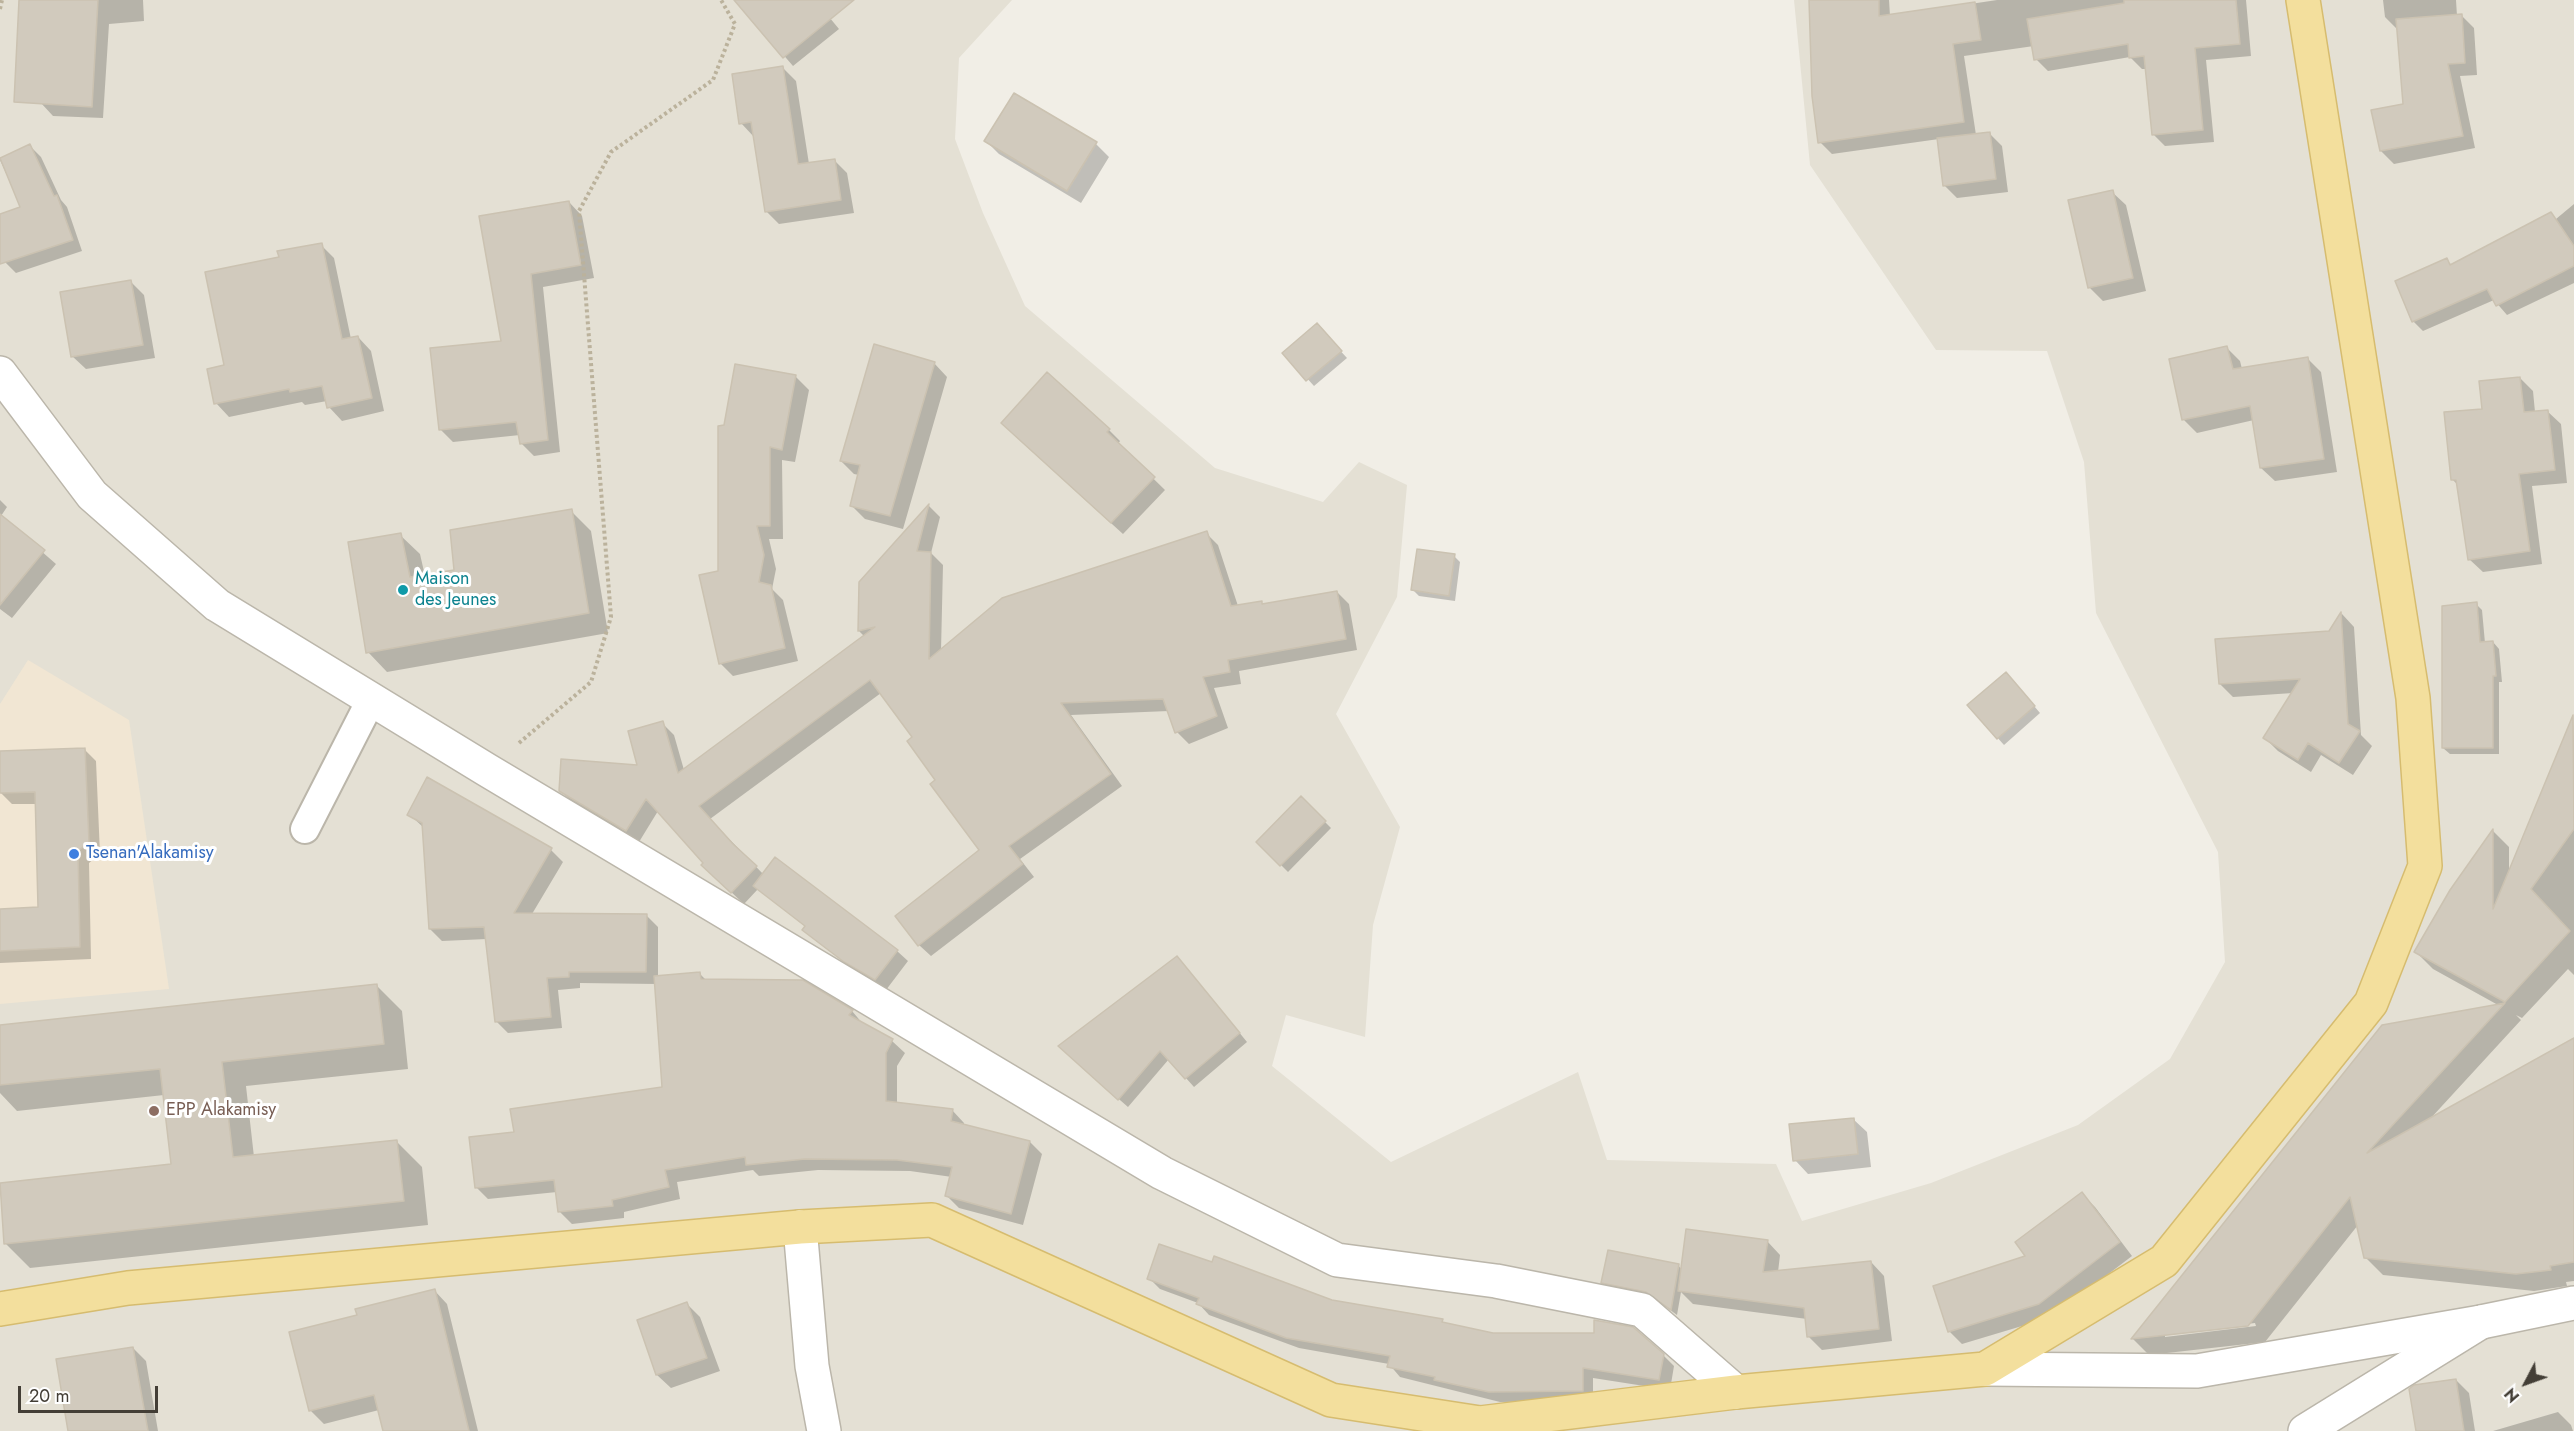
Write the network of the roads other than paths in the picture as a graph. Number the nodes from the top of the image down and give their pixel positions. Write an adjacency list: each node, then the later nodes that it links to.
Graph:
1 (2303, 0): 9 (main road)
2 (0, 373): 3 (street)
3 (372, 698): 4 (lane); 10 (street)
4 (305, 829)
5 (800, 1227): 7 (main road); 10 (main road); 11 (street)
6 (2574, 1303): 8 (street)
7 (0, 1309)
8 (2481, 1322): 9 (street); 12 (street)
9 (1985, 1369): 10 (main road)
10 (1737, 1392)
11 (824, 1431)
12 (2305, 1431)

